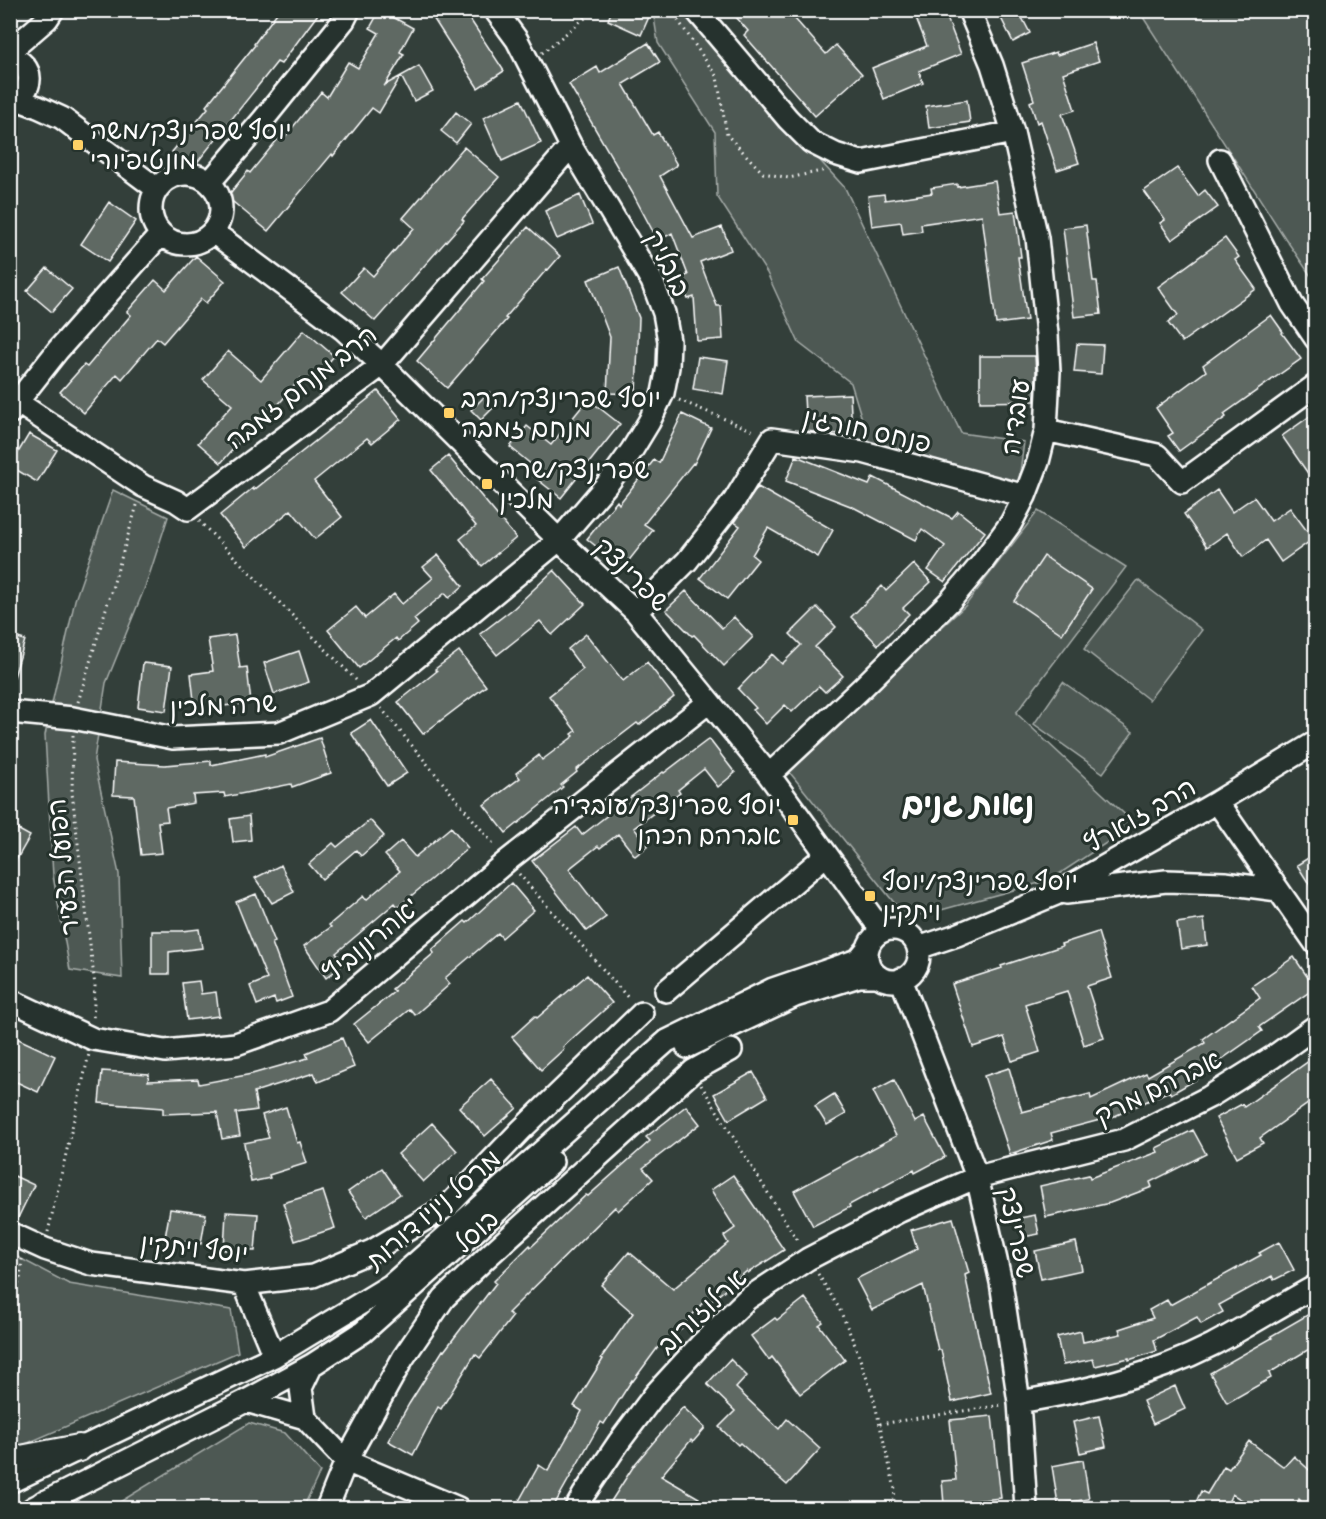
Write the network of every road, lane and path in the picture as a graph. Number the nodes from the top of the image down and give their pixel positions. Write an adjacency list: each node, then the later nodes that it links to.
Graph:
1 (349, 10): 17 (street)
2 (495, 10): 9 (street, בובליק)
3 (595, 10): 9 (path)
4 (671, 10): 16 (path)
5 (696, 10): 13 (street)
6 (969, 10): 13 (street, עובדיה)
7 (50, 15): 8 (street); 10 (street)
8 (10, 51)
9 (529, 64): 14 (street, בובליק)
10 (22, 68): 11 (street); 12 (street)
11 (12, 99): 12 (street)
12 (62, 118): 18 (street)
13 (1013, 132): 26 (street, עובדיה)
14 (571, 146): 22 (street, הרב מנחם זמבה); 24 (street, בובליק)
15 (1220, 160): 21 (street)
16 (830, 169)
17 (210, 182): 18 (street); 19 (street)
18 (157, 189): 20 (street)
19 (213, 232): 20 (street); 22 (street, שפרינצק)
20 (161, 234): 25 (street)
21 (1316, 339)
22 (382, 365): 30 (street, הרב מנחם זמבה); 31 (street, שפרינצק)
23 (1316, 385): 26 (street)
24 (663, 393): 27 (path); 31 (street, בובליק)
25 (14, 407): 28 (street)
26 (1046, 430): 29 (street, עובדיה)
27 (772, 439): 29 (street, פנחס חורגין); 32 (street, פנחס חורגין)
28 (143, 486): 30 (street); 36 (path, הפועל הצעיר)
29 (1025, 496): 38 (street, עובדיה)
30 (188, 509): 33 (path)
31 (559, 540): 32 (street, שפרינצק); 33 (street, שרה מלכין)
32 (636, 612): 34 (street, שפרינצק)
33 (370, 695): 36 (street, שרה מלכין); 41 (path)
34 (708, 702): 38 (street, שפרינצק); 41 (street, אהרונוביץ')
35 (10, 712): 36 (street, שרה מלכין)
36 (73, 718): 54 (path, הפועל הצעיר)
37 (1316, 742): 39 (street, הרב זוארץ)
38 (769, 775): 40 (street, שפרינצק)
39 (1217, 802): 42 (street); 43 (street, הרב זוארץ)
40 (826, 855): 44 (street, שפרינצק); 50 (street)
41 (507, 861): 52 (path); 54 (street, אהרונוביץ')
42 (1278, 890): 43 (street); 45 (street)
43 (1056, 894): 47 (street, הרב זוארץ)
44 (882, 931): 46 (street); 47 (street)
45 (1316, 944)
46 (868, 948): 48 (street); 64 (street, מרסל ניניו דורות)
47 (918, 948): 49 (street)
48 (878, 976): 49 (street); 65 (street, מרסל ניניו דורות)
49 (901, 979): 57 (street, שפרינצק)
50 (666, 991)
51 (10, 1000): 54 (street, אהרונוביץ')
52 (642, 1013): 61 (street, יוסף ויתקין)
53 (1316, 1026): 57 (street, אברהם מרק)
54 (93, 1039): 59 (path, הפועל הצעיר)
55 (731, 1050): 56 (street, בוסל)
56 (693, 1071): 60 (path); 72 (street, בוסל)
57 (977, 1177): 60 (street, ארלוזורוב); 67 (street, שפרינצק)
58 (17, 1236): 59 (street, יוסף ויתקין); 63 (path)
59 (45, 1249): 61 (street, יוסף ויתקין)
60 (808, 1259): 69 (path); 77 (street, ארלוזורוב)
61 (244, 1284): 64 (street)
62 (1316, 1286): 67 (street)
63 (10, 1300)
64 (274, 1356): 70 (street, מרסל ניניו דורות)
65 (312, 1365): 66 (street, מרסל ניניו דורות); 68 (street)
66 (246, 1401): 68 (street); 74 (street, מרסל ניניו דורות)
67 (1019, 1402): 69 (path); 79 (street, שפרינצק)
68 (305, 1418): 72 (street)
69 (880, 1424): 78 (path)
70 (79, 1448): 71 (main road); 73 (street, מרסל ניניו דורות)
71 (10, 1461)
72 (346, 1461): 75 (street, בוסל); 76 (street)
73 (10, 1482)
74 (39, 1507)
75 (327, 1509)
76 (458, 1509)
77 (576, 1509)
78 (894, 1509)
79 (1026, 1509)

